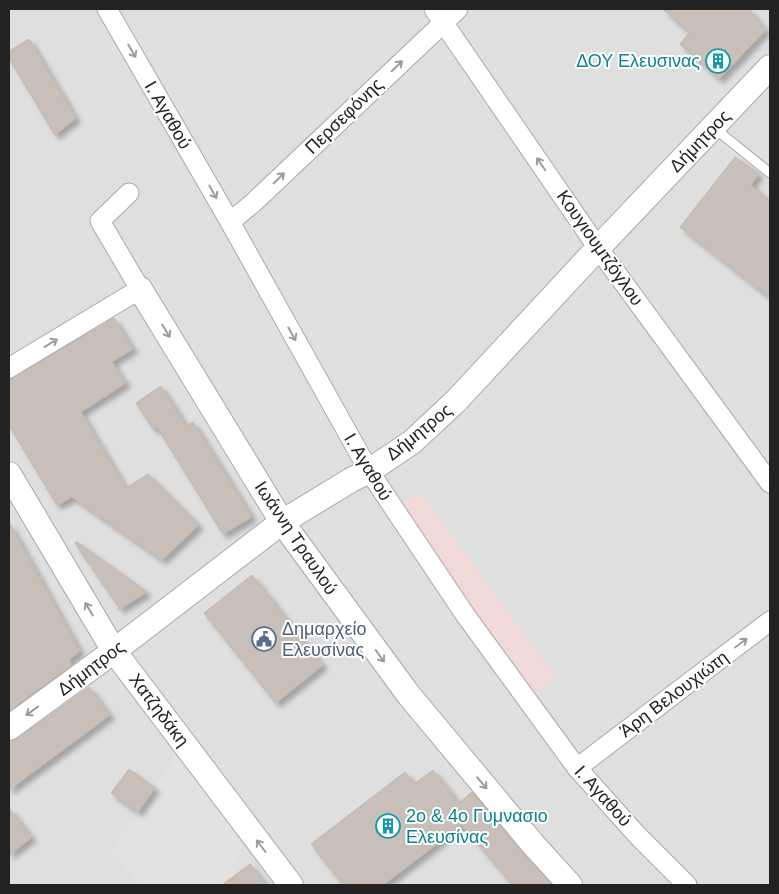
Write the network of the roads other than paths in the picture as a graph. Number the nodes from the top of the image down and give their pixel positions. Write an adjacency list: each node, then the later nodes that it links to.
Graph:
1 (108, 9): 8 (street, Ι. Αγαθού, one-way to 8)
2 (458, 9): 3 (street, Περσεφόνης)
3 (439, 15): 8 (street, Περσεφόνης, one-way to 3); 9 (street, Κουγιουμτζόγλου, one-way to 3)
4 (770, 67): 5 (street, Δήμητρος)
5 (713, 126): 6 (lane); 9 (street, Δήμητρος)
6 (770, 173)
7 (129, 193): 10 (street)
8 (230, 222): 12 (street, Ι. Αγαθού, one-way to 12)
9 (598, 248): 12 (street, Δήμητρος); 14 (street, Κουγιουμτζόγλου)
10 (140, 290): 11 (street, one-way to 10); 15 (street, Ιωάννη Τραυλού, one-way to 15)
11 (9, 368)
12 (369, 471): 15 (street, Δήμητρος); 19 (street, Ι. Αγαθού)
13 (9, 474): 17 (street, Χατζηδάκη, one-way to 13)
14 (770, 483)
15 (282, 522): 17 (street, Δήμητρος); 21 (street, Ιωάννη Τραυλού, one-way to 21)
16 (770, 620): 19 (street, Άρη Βελουχιώτη, one-way to 16)
17 (114, 651): 18 (street, Δήμητρος, one-way to 18); 20 (street, Χατζηδάκη, one-way to 17)
18 (9, 728)
19 (577, 768): 22 (street, Ι. Αγαθού)
20 (290, 885)
21 (570, 885)
22 (687, 885)

